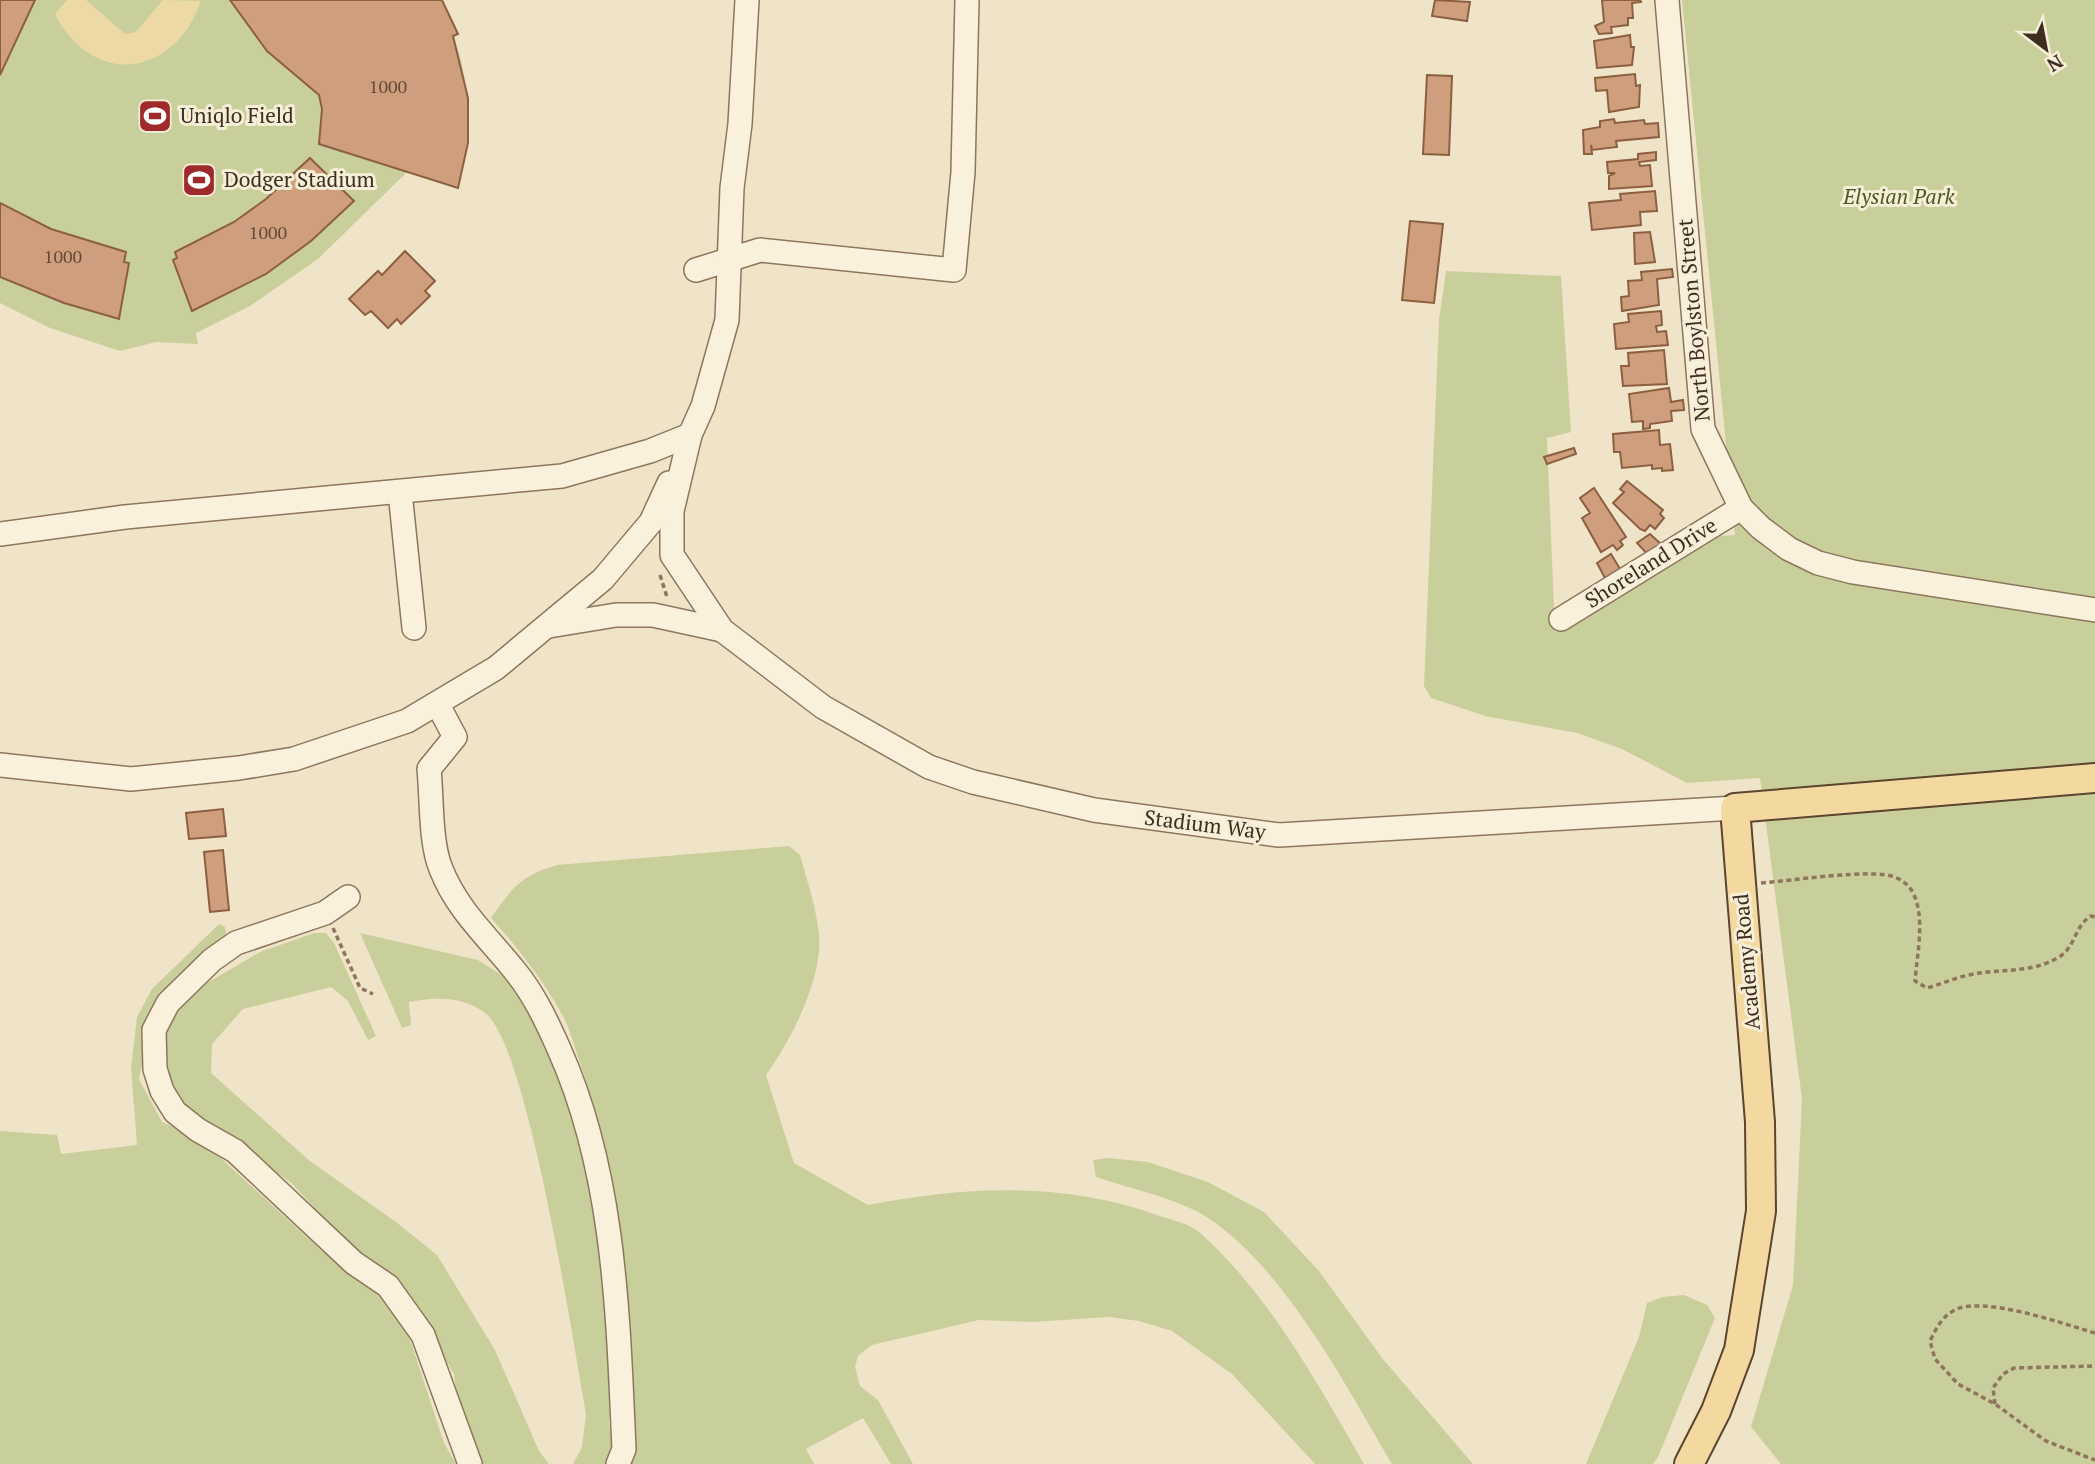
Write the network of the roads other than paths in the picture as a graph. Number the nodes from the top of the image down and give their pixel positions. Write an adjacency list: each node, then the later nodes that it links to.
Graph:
1 (747, 0): 4 (street)
2 (967, 0): 4 (street)
3 (1667, 0): 8 (street, North Boylston Street)
4 (731, 260): 5 (street); 6 (street)
5 (696, 270)
6 (690, 436): 7 (street); 12 (street); 14 (street, Stadium Way)
7 (400, 492): 9 (street); 13 (street)
8 (1741, 508): 10 (street, North Boylston Street); 11 (street, Shoreland Drive)
9 (0, 534)
10 (2095, 610)
11 (1561, 619)
12 (549, 626): 14 (street, Stadium Way); 15 (street)
13 (414, 628)
14 (722, 630): 18 (street, Stadium Way)
15 (438, 705): 16 (street); 21 (street)
16 (0, 765)
17 (2095, 778): 18 (main road)
18 (1735, 808): 22 (main road, Academy Road)
19 (348, 897): 20 (street)
20 (470, 1464)
21 (618, 1464)
22 (1689, 1464)

